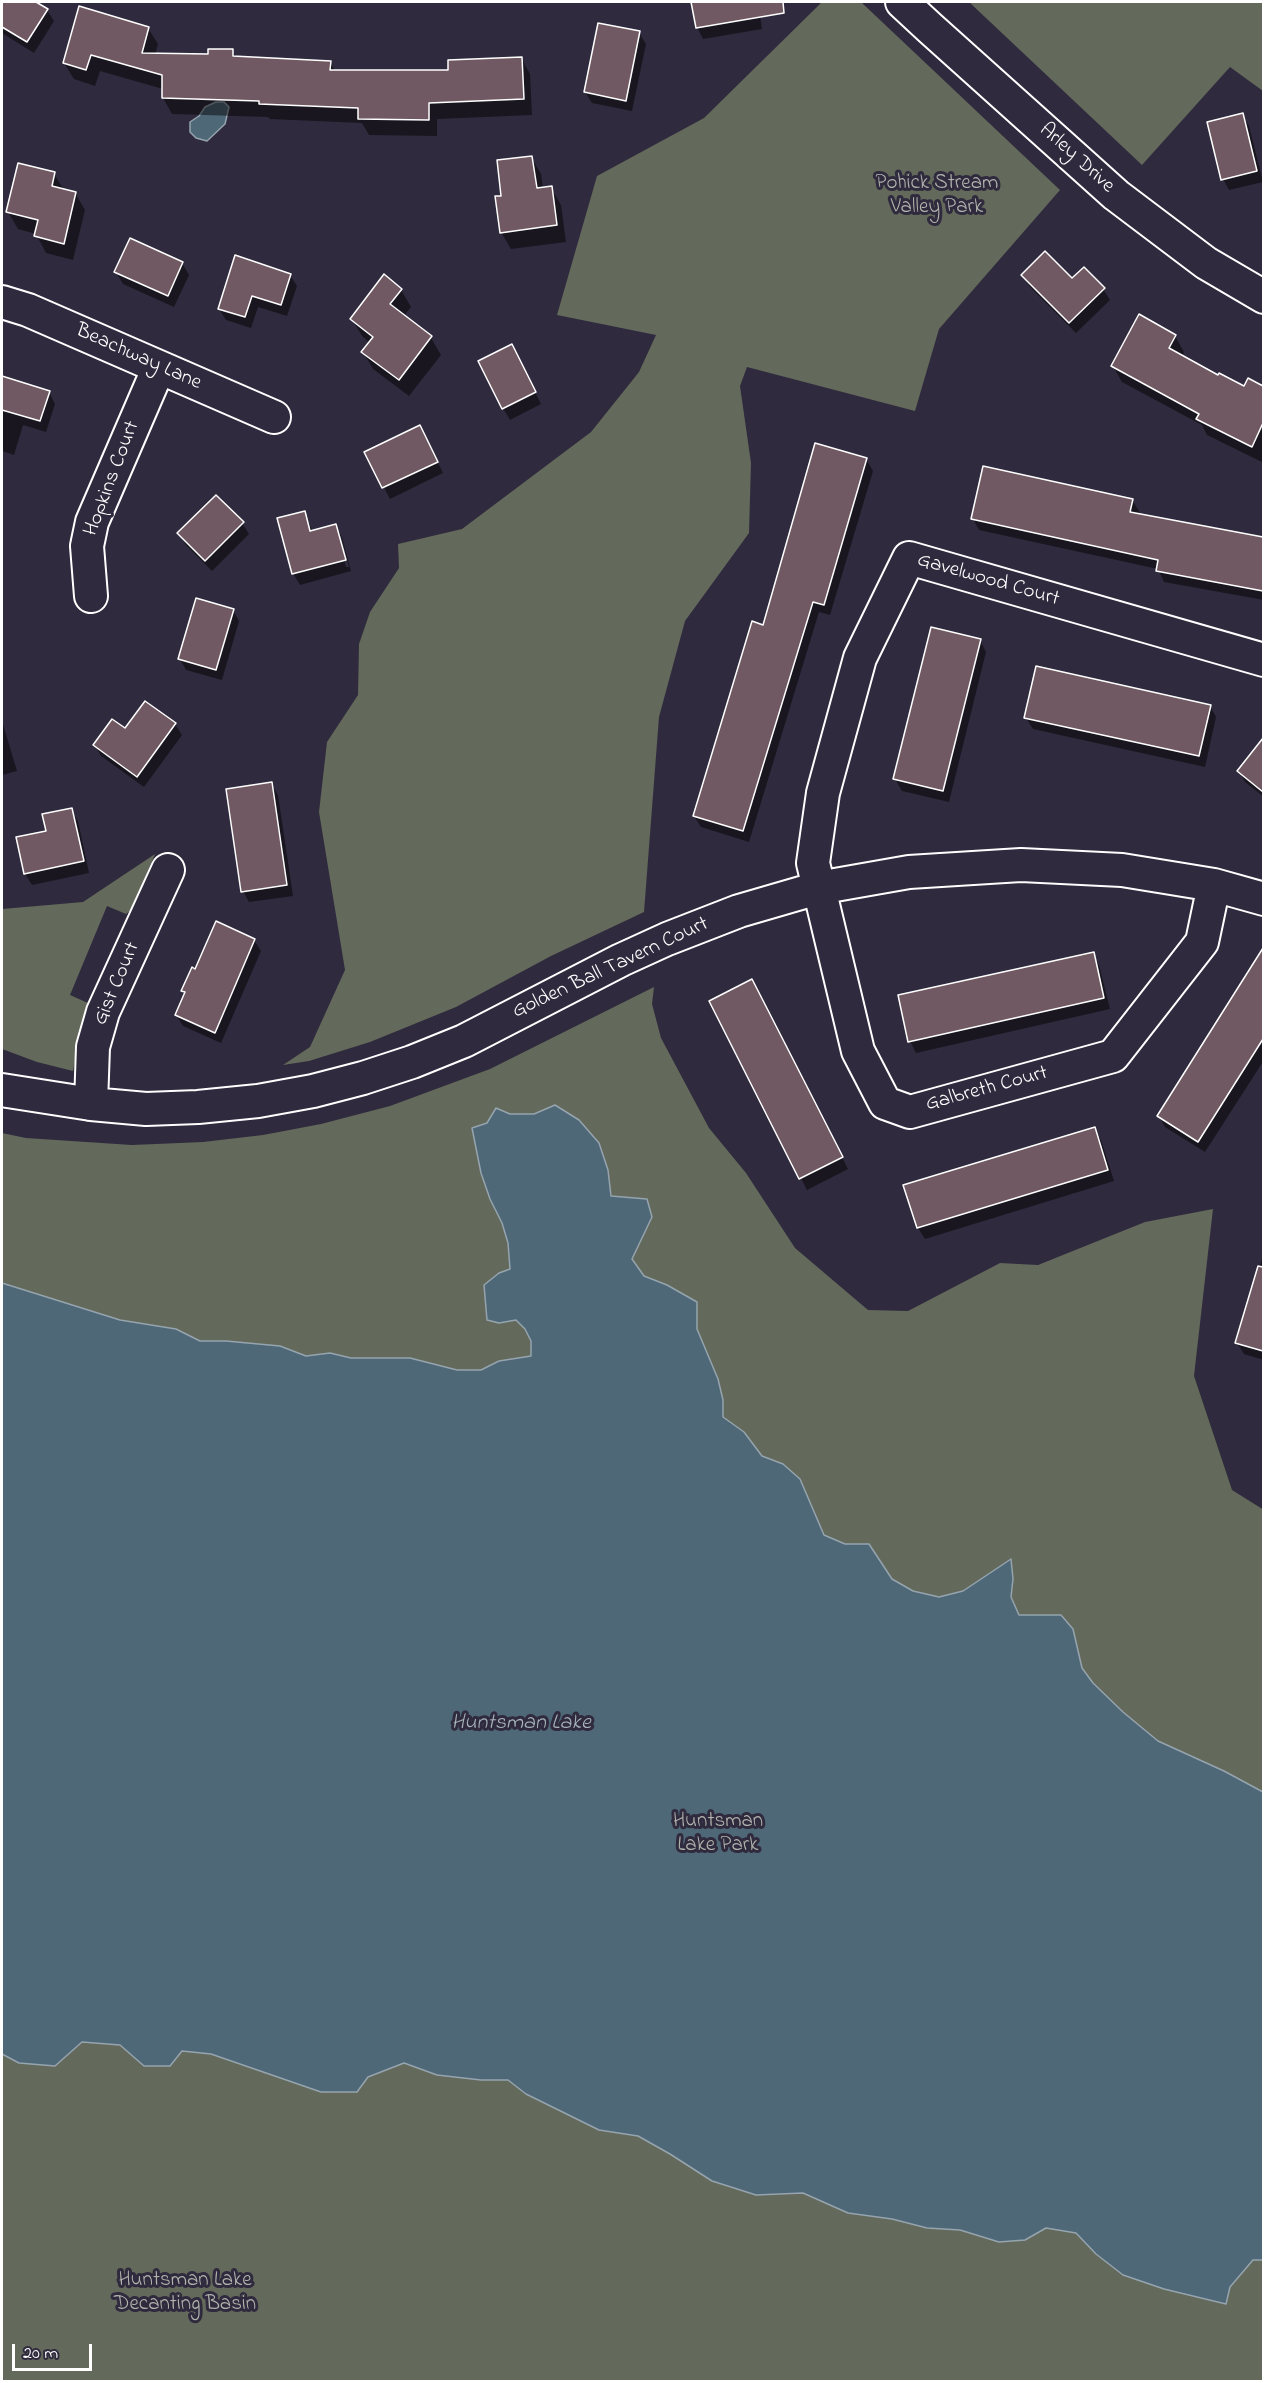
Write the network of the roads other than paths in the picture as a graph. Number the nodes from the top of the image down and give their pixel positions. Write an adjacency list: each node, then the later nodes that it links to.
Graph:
1 (902, 2): 2 (street, Arley Drive)
2 (1263, 297)
3 (2, 302): 4 (street, Beachway Lane)
4 (159, 367): 5 (street, Beachway Lane); 6 (street, Hopkins Court)
5 (274, 417)
6 (91, 596)
7 (1263, 660): 10 (street, Gavelwood Court)
8 (168, 870): 13 (street, Gist Court)
9 (1214, 885): 10 (street, Golden Ball Tavern Court); 10 (street, Galbreth Court); 11 (street, Golden Ball Tavern Court)
10 (818, 888): 13 (street, Golden Ball Tavern Court)
11 (1263, 899)
12 (2, 1090): 13 (street, Golden Ball Tavern Court)
13 (91, 1104)

